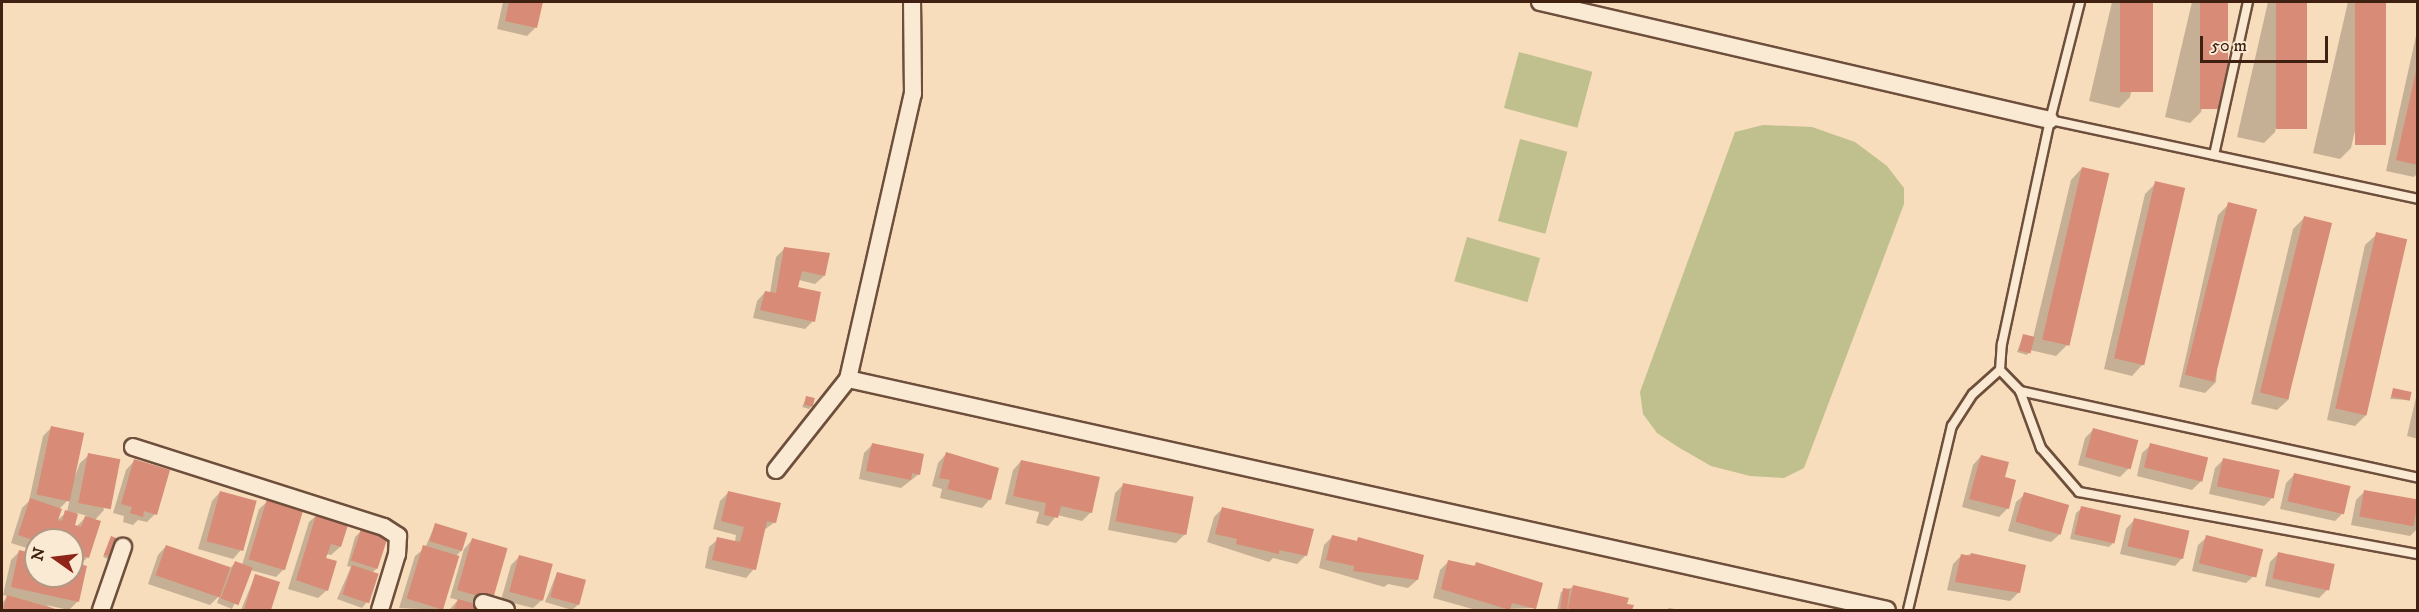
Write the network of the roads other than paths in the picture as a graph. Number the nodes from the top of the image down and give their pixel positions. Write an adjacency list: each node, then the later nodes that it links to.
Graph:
1 (912, 2): 9 (street)
2 (1540, 2): 5 (street)
3 (2080, 2): 5 (lane)
4 (2248, 2): 6 (lane)
5 (2050, 120): 6 (lane); 8 (lane)
6 (2214, 155): 7 (lane)
7 (2418, 199)
8 (2000, 370): 10 (lane); 21 (lane)
9 (848, 379): 12 (street); 20 (street)
10 (2020, 391): 13 (lane); 15 (lane)
11 (133, 447): 18 (street)
12 (776, 470)
13 (2418, 478)
14 (123, 547): 17 (street)
15 (2418, 554)
16 (483, 603): 19 (street)
17 (101, 610)
18 (380, 610)
19 (506, 610)
20 (1887, 610)
21 (1908, 610)

